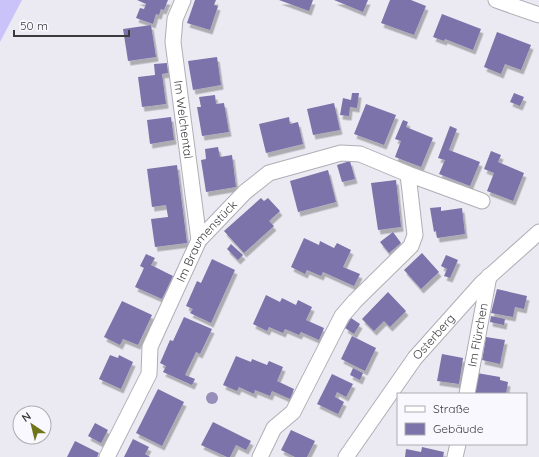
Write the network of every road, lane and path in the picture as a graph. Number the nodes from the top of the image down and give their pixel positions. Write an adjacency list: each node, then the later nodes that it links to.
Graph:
1 (183, 0): 7 (street, Im Welchental)
2 (496, 0): 3 (street)
3 (539, 15)
4 (408, 174): 5 (street, Im Braumenstück); 7 (street, Im Braumenstück); 12 (street)
5 (482, 201)
6 (539, 232): 8 (street, Osterberg)
7 (199, 240): 11 (street, Im Braumenstück)
8 (489, 276): 9 (street, Im Flürchen); 13 (street, Osterberg)
9 (467, 393)
10 (458, 445): 14 (street)
11 (107, 457)
12 (260, 457)
13 (346, 457)
14 (456, 457)

